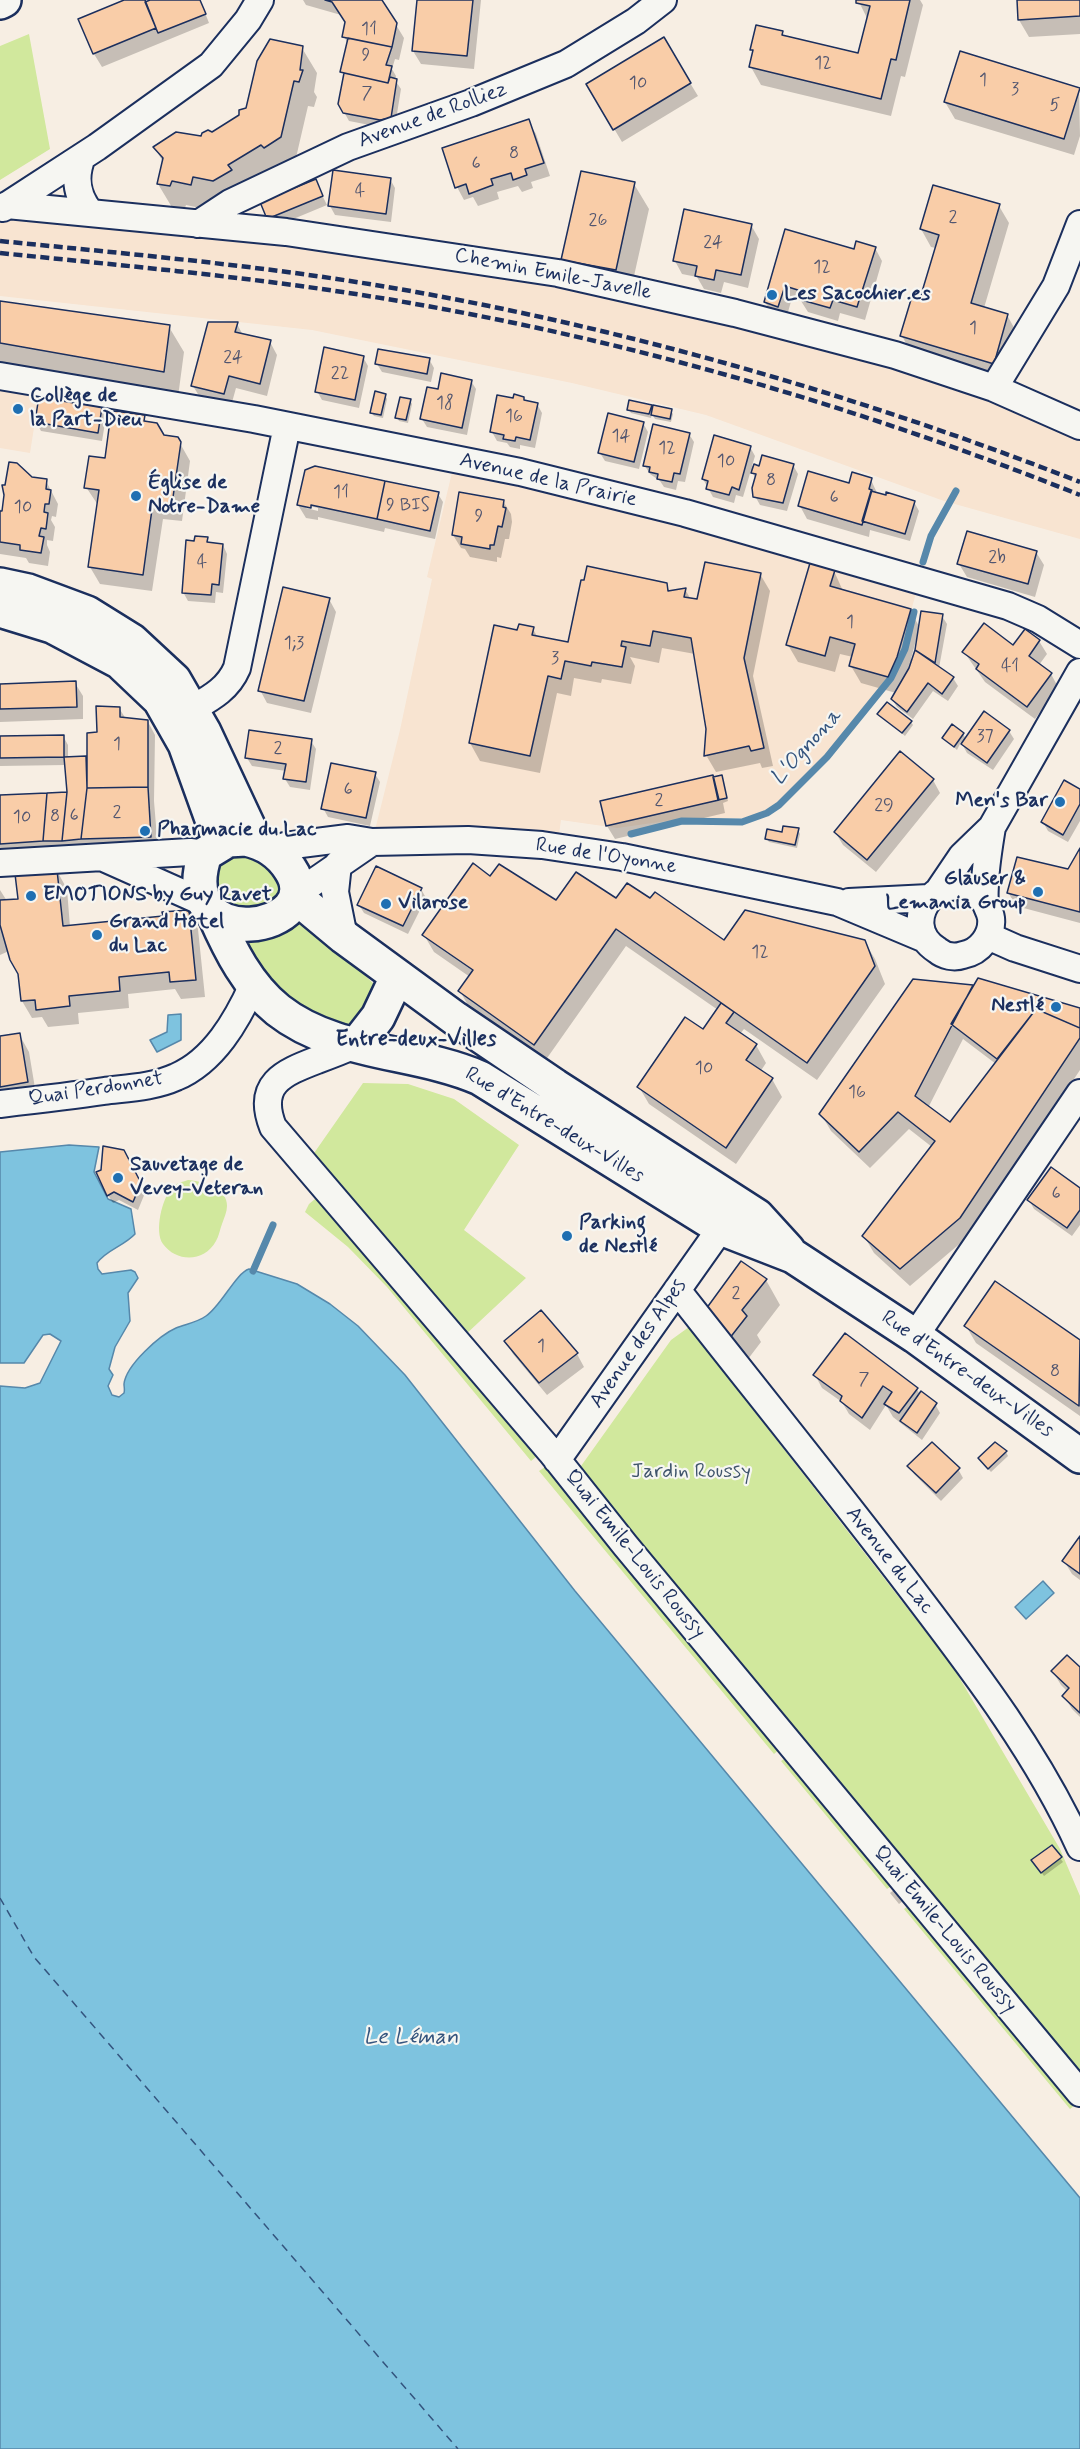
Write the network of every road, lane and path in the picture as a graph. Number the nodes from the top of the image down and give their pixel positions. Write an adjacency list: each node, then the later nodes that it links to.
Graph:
1 (260, 0): 3 (street)
2 (663, 0): 6 (street, Avenue de Rolliez)
3 (82, 157): 4 (street); 5 (street)
4 (4, 208): 5 (street, Chemin Emile-Javelle)
5 (90, 212): 6 (street, Chemin Emile-Javelle)
6 (198, 224): 9 (street, Chemin Emile-Javelle)
7 (1080, 224): 9 (street)
8 (0, 376): 10 (street, Avenue de la Prairie)
9 (994, 388): 11 (street, Chemin Emile-Javelle)
10 (287, 426): 14 (street, Avenue de la Prairie); 16 (street)
11 (1080, 426)
12 (0, 585): 16 (main road)
13 (0, 610): 20 (main road)
14 (1080, 645)
15 (1080, 672): 17 (street)
16 (192, 709): 19 (main road)
17 (992, 827): 25 (street); 27 (street)
18 (372, 842): 19 (street, Rue de l'Oyonne); 23 (street); 26 (street, Rue de l'Oyonne)
19 (264, 846): 20 (main road); 24 (main road)
20 (206, 850): 21 (street); 28 (main road)
21 (103, 857): 22 (street); 28 (street)
22 (0, 863)
23 (338, 864): 24 (street); 30 (street)
24 (296, 893): 28 (main road); 30 (main road, Rue d'Entre-deux-Villes)
25 (934, 894): 26 (street, Rue de l'Oyonne); 27 (street); 31 (street)
26 (837, 902): 31 (street, Rue de l'Oyonne)
27 (985, 902): 29 (street)
28 (211, 910): 34 (main road, Rue d'Entre-deux-Villes)
29 (988, 936): 31 (street); 32 (street)
30 (344, 937): 33 (main road, Rue d'Entre-deux-Villes)
31 (925, 939)
32 (1080, 969)
33 (397, 977): 35 (main road); 39 (main road, Rue d'Entre-deux-Villes)
34 (253, 985): 35 (main road, Rue d'Entre-deux-Villes); 37 (street, Quai Perdonnet)
35 (357, 1044): 38 (main road, Rue d'Entre-deux-Villes); 43 (street, Quai Emile-Louis Roussy)
36 (1080, 1093): 41 (street)
37 (0, 1104)
38 (721, 1228): 39 (main road, Rue d'Entre-deux-Villes); 40 (street, Avenue des Alpes)
39 (793, 1256): 41 (main road, Rue d'Entre-deux-Villes)
40 (677, 1290): 43 (street, Avenue des Alpes); 44 (street, Avenue du Lac)
41 (915, 1336): 42 (main road, Rue d'Entre-deux-Villes)
42 (1080, 1456)
43 (557, 1460): 45 (street, Quai Emile-Louis Roussy)
44 (1080, 1846)
45 (1080, 2093)

